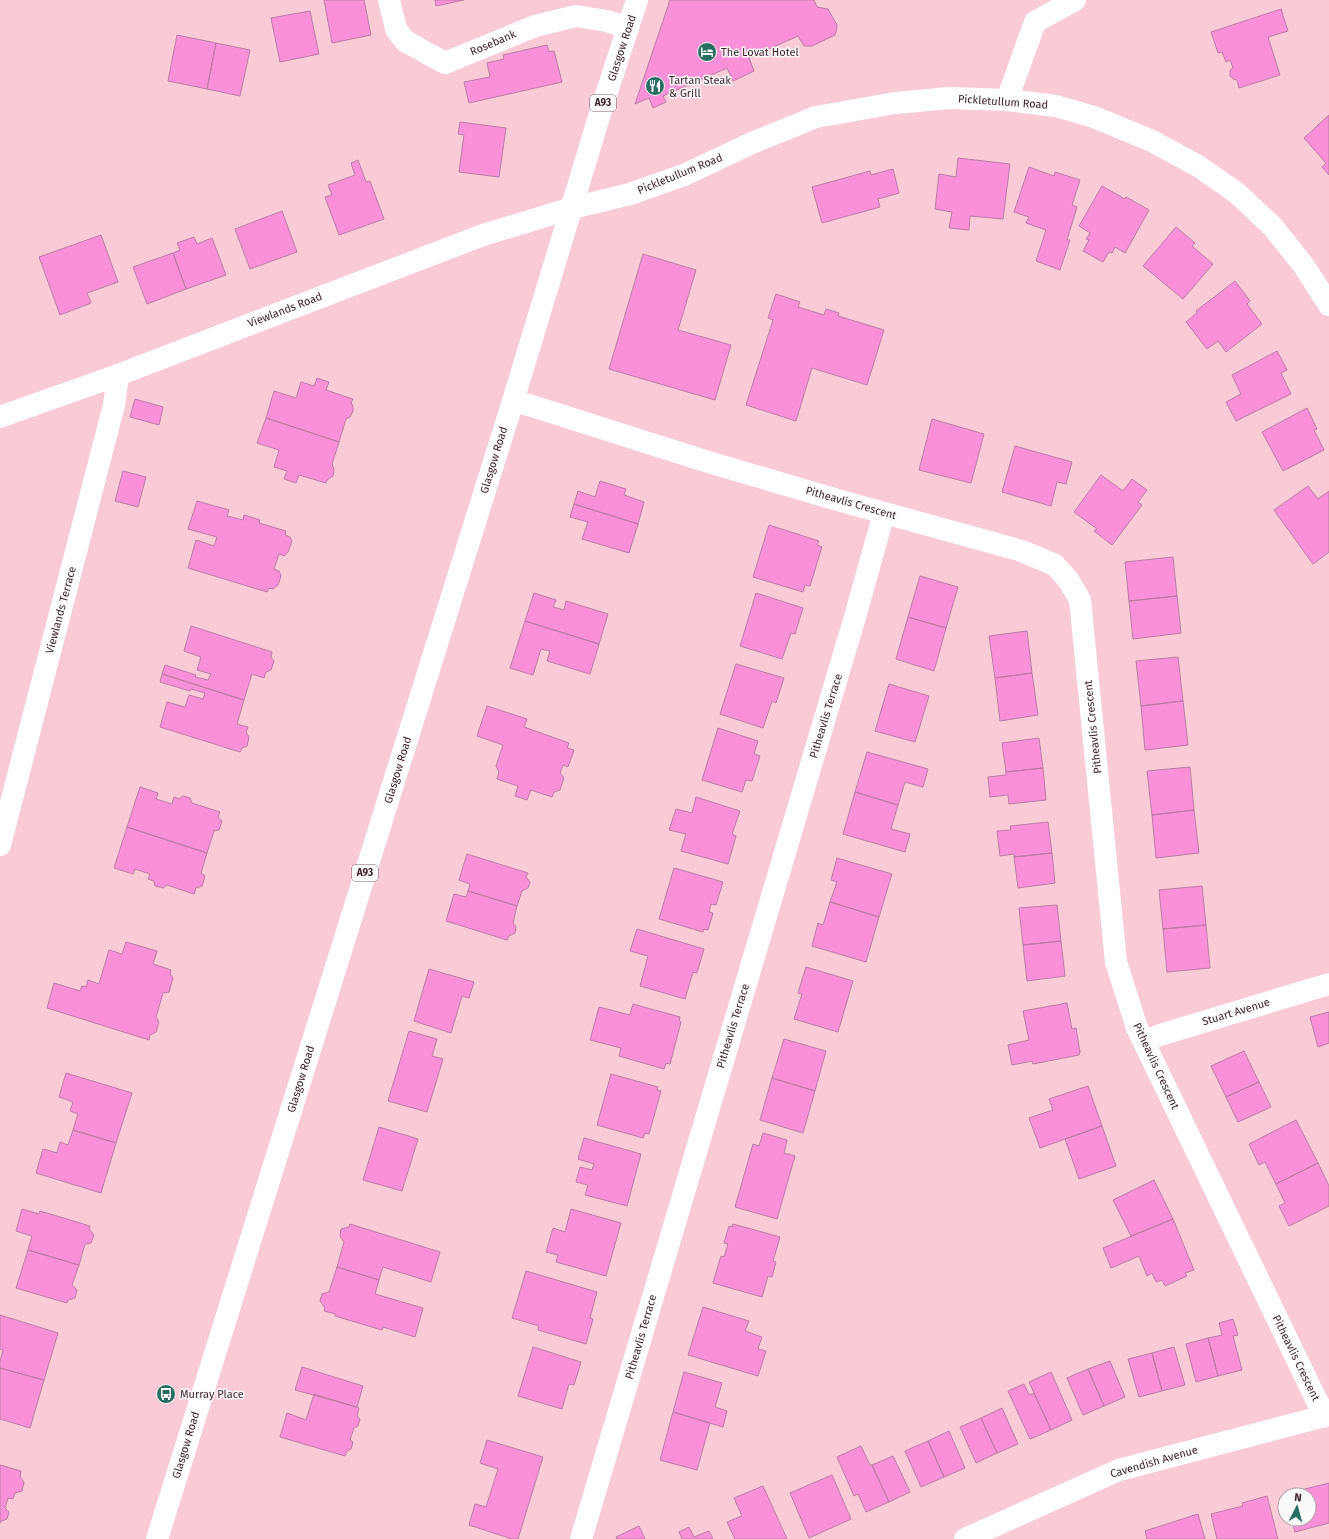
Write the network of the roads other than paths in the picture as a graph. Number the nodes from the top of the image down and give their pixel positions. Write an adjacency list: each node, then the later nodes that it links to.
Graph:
1 (389, 0): 4 (street, Rosebank)
2 (637, 0): 4 (street, Glasgow Road / A93)
3 (1075, 0): 5 (street)
4 (628, 28): 6 (street, Glasgow Road / A93)
5 (1007, 100): 6 (street, Pickletullum Road); 7 (street, Pickletullum Road)
6 (572, 208): 8 (street, Viewlands Road); 9 (street, Glasgow Road / A93)
7 (1329, 305)
8 (118, 375): 10 (street, Viewlands Road); 12 (street, Viewlands Terrace)
9 (513, 402): 11 (street, Pitheavlis Crescent); 16 (street, Glasgow Road / A93)
10 (0, 417)
11 (884, 513): 14 (street, Pitheavlis Crescent); 17 (street, Pitheavlis Terrace)
12 (0, 845)
13 (1329, 984): 14 (street, Stuart Avenue)
14 (1144, 1042): 15 (street, Pitheavlis Crescent)
15 (1327, 1415): 18 (street, Cavendish Avenue)
16 (157, 1539)
17 (581, 1539)
18 (965, 1539)

